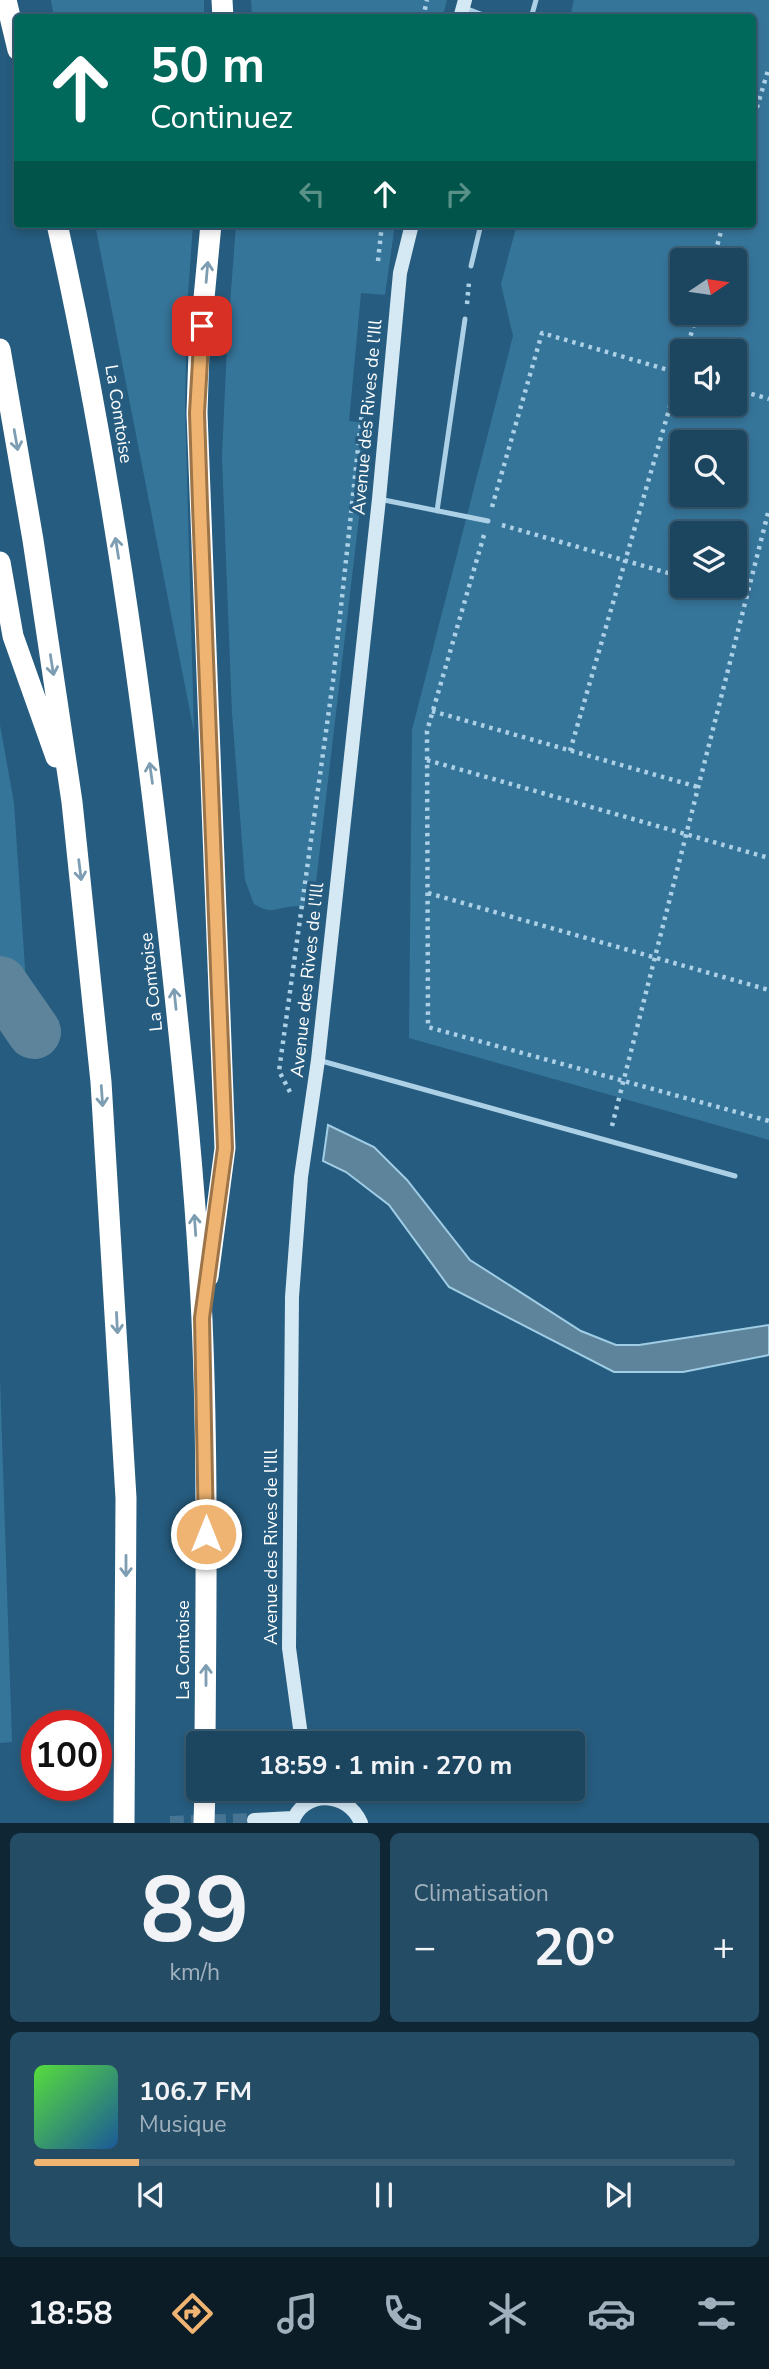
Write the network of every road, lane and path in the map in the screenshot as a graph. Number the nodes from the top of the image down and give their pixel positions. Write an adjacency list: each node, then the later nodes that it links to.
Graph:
1 (6, 0): 4 (highway)
2 (462, 8): 3 (lane)
3 (479, 14)
4 (14, 33)
5 (769, 67): 6 (path)
6 (756, 111)
7 (58, 228): 48 (highway, La Comtoise, one-way to 7)
8 (211, 228): 48 (highway, one-way to 8)
9 (382, 228): 14 (path)
10 (411, 228): 23 (street, Avenue des Rives de l'Ill)
11 (480, 228): 15 (lane)
12 (722, 228): 13 (path)
13 (717, 248)
14 (377, 265)
15 (471, 267): 16 (path)
16 (465, 319): 25 (lane)
17 (0, 349): 36 (highway, one-way to 36)
18 (670, 370): 26 (path)
19 (364, 390): 44 (path)
20 (747, 393): 21 (path)
21 (769, 399)
22 (670, 410): 27 (path)
23 (379, 499): 25 (lane); 42 (street, Avenue des Rives de l'Ill)
24 (769, 509): 30 (path)
25 (437, 511): 26 (lane)
26 (488, 521): 27 (path); 32 (path)
27 (625, 560): 29 (path); 33 (path)
28 (0, 562): 36 (highway)
29 (670, 573)
30 (747, 595)
31 (746, 598): 35 (path)
32 (432, 711): 33 (path); 34 (path)
33 (570, 751): 35 (path)
34 (427, 760): 37 (path); 39 (path)
35 (698, 787): 37 (path)
36 (72, 802): 56 (highway, one-way to 56)
37 (686, 835): 38 (path); 40 (path)
38 (769, 858)
39 (428, 893): 40 (path); 43 (path)
40 (655, 958): 41 (path); 43 (path)
41 (769, 990)
42 (318, 1060): 44 (street, Avenue des Rives de l'Ill); 46 (lane)
43 (623, 1082): 45 (path); 46 (path)
44 (313, 1098): 50 (street, Avenue des Rives de l'Ill)
45 (769, 1121)
46 (608, 1141): 47 (lane)
47 (735, 1176)
48 (202, 1318): 49 (highway, La Comtoise, one-way to 48)
49 (205, 1731)
50 (300, 1731)
51 (205, 1801): 57 (highway, bridge)
52 (306, 1801): 55 (street)
53 (341, 1801): 58 (street)
54 (254, 1820): 55 (street)
55 (292, 1821)
56 (124, 1823)
57 (204, 1823)
58 (361, 1823)

